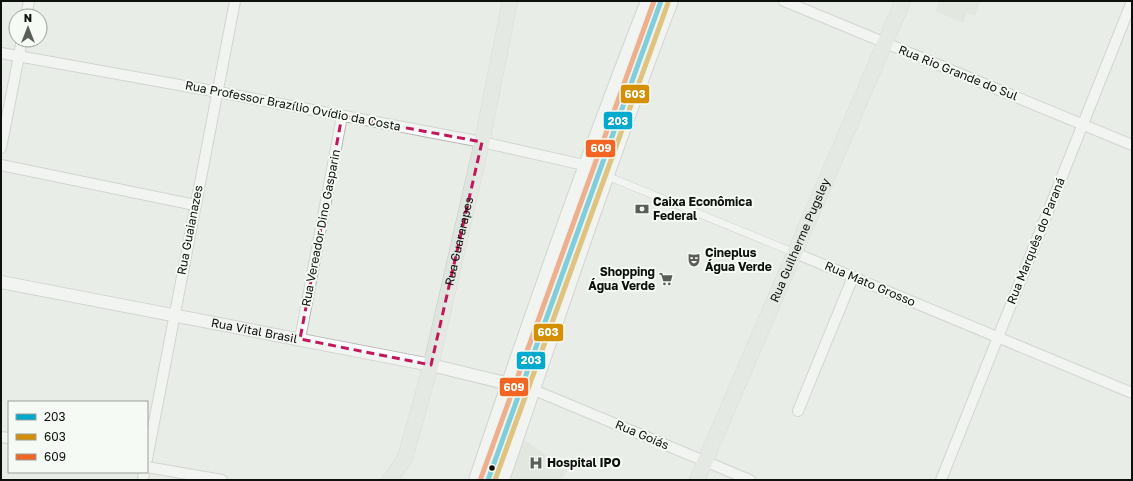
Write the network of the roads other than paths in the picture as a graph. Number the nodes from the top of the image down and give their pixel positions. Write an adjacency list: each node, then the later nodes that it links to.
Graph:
1 (235, 1): 12 (street, Rua Guaianazes)
2 (510, 1): 15 (main road, Rua Guararapes)
3 (646, 1): 19 (street)
4 (672, 1): 20 (street)
5 (784, 1): 8 (street, Rua Rio Grande do Sul)
6 (904, 1): 8 (main road, Rua Guilherme Pugsley)
7 (1132, 1): 14 (street, Rua Marquês do Paraná)
8 (885, 43): 14 (street, Rua Rio Grande do Sul); 22 (main road, Rua Guilherme Pugsley)
9 (21, 48): 11 (street)
10 (1, 53): 11 (street, Rua Professor Brazílio Ovídio da Costa)
11 (19, 57): 12 (street, Rua Professor Brazílio Ovídio da Costa); 17 (street)
12 (218, 92): 13 (street, Rua Professor Brazílio Ovídio da Costa); 21 (street, Rua Guaianazes)
13 (342, 116): 15 (street, Rua Professor Brazílio Ovídio da Costa); 27 (street, Rua Vereador Dino Gasparin)
14 (1083, 124): 16 (street, Rua Rio Grande do Sul); 26 (street, Rua Marquês do Paraná)
15 (482, 142): 19 (street, Rua Professor Brazílio Ovídio da Costa); 28 (main road, Rua Guararapes)
16 (1132, 144)
17 (1, 148)
18 (1, 165): 21 (street)
19 (584, 165): 29 (street)
20 (607, 176): 22 (street, Rua Mato Grosso); 30 (street)
21 (195, 205): 25 (street, Rua Guaianazes)
22 (795, 253): 23 (street, Rua Mato Grosso); 35 (main road, Rua Guilherme Pugsley)
23 (853, 277): 26 (street, Rua Mato Grosso); 32 (street)
24 (1, 282): 25 (street, Rua Vital Brasil)
25 (174, 315): 27 (street, Rua Vital Brasil); 33 (street, Rua Guaianazes)
26 (998, 338): 31 (street, Rua Mato Grosso); 44 (street, Rua Marquês do Paraná)
27 (300, 339): 28 (street, Rua Vital Brasil)
28 (431, 365): 29 (street, Rua Vital Brasil); 34 (main road, Rua Guararapes)
29 (508, 383): 30 (street, Rua Vital Brasil); 40 (street)
30 (534, 390): 35 (street, Rua Goiás); 41 (street)
31 (1132, 393)
32 (798, 411)
33 (148, 454)
34 (405, 458): 38 (main road); 39 (street, Rua Guararapes)
35 (705, 461): 42 (main road, Rua Guilherme Pugsley); 43 (street, Rua Goiás)
36 (148, 467): 37 (street)
37 (222, 480)
38 (390, 480)
39 (400, 480)
40 (475, 480)
41 (503, 480)
42 (697, 480)
43 (750, 480)
44 (941, 480)

